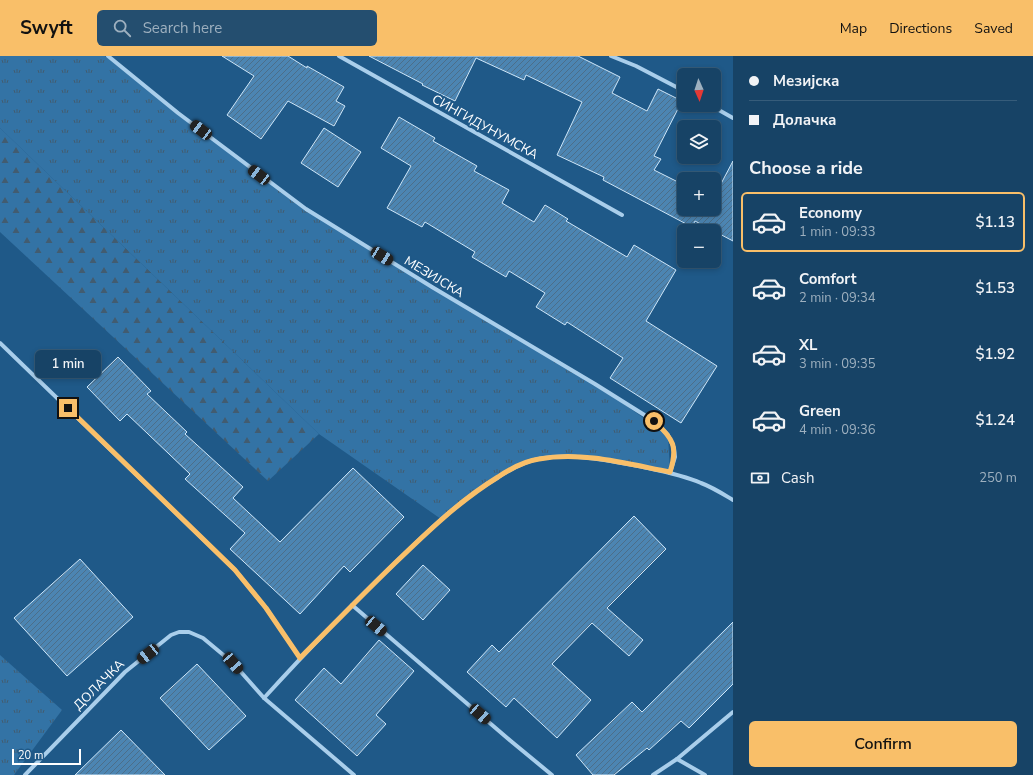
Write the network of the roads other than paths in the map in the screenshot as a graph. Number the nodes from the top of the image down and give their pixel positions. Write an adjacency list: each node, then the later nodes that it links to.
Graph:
1 (108, 56): 9 (street, МЕЗИЈСКА)
2 (339, 56): 7 (street, СИНГИДУНУМСКА)
3 (611, 56): 4 (street)
4 (677, 88)
5 (721, 111): 6 (street)
6 (733, 118)
7 (622, 215)
8 (0, 343): 12 (street)
9 (670, 472): 10 (street); 11 (street)
10 (733, 500)
11 (352, 605): 12 (street); 18 (street)
12 (300, 658): 13 (street)
13 (264, 698): 16 (street, ДОЛАЧКА); 17 (street, ДОЛАЧКА)
14 (733, 712): 15 (street)
15 (677, 759): 19 (street); 20 (street)
16 (25, 775)
17 (354, 775)
18 (552, 775)
19 (653, 775)
20 (705, 775)

